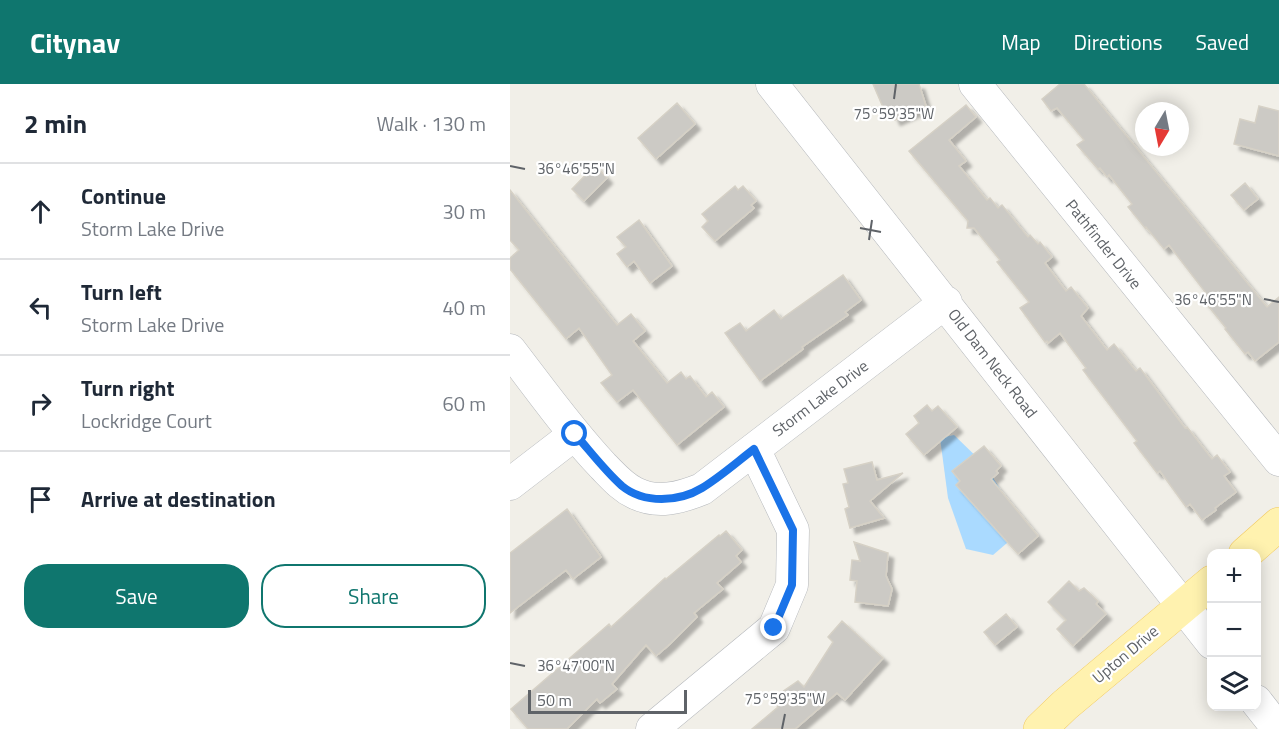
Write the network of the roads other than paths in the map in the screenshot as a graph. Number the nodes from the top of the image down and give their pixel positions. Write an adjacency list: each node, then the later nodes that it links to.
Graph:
1 (772, 84): 3 (street, Old Dam Neck Road)
2 (975, 84): 7 (street, Pathfinder Drive)
3 (946, 302): 6 (street, Storm Lake Drive); 12 (street, Old Dam Neck Road)
4 (510, 350): 5 (street, Storm Lake Drive)
5 (575, 434): 6 (street, Storm Lake Drive); 8 (street)
6 (754, 449): 15 (street)
7 (1279, 460)
8 (510, 484)
9 (1279, 524): 10 (main road)
10 (1251, 549)
11 (1207, 586): 12 (main road, Upton Drive)
12 (1183, 606): 13 (street, Old Dam Neck Road); 16 (main road, Upton Drive)
13 (1207, 637)
14 (1261, 706): 17 (street)
15 (652, 729)
16 (1040, 729)
17 (1278, 729)

